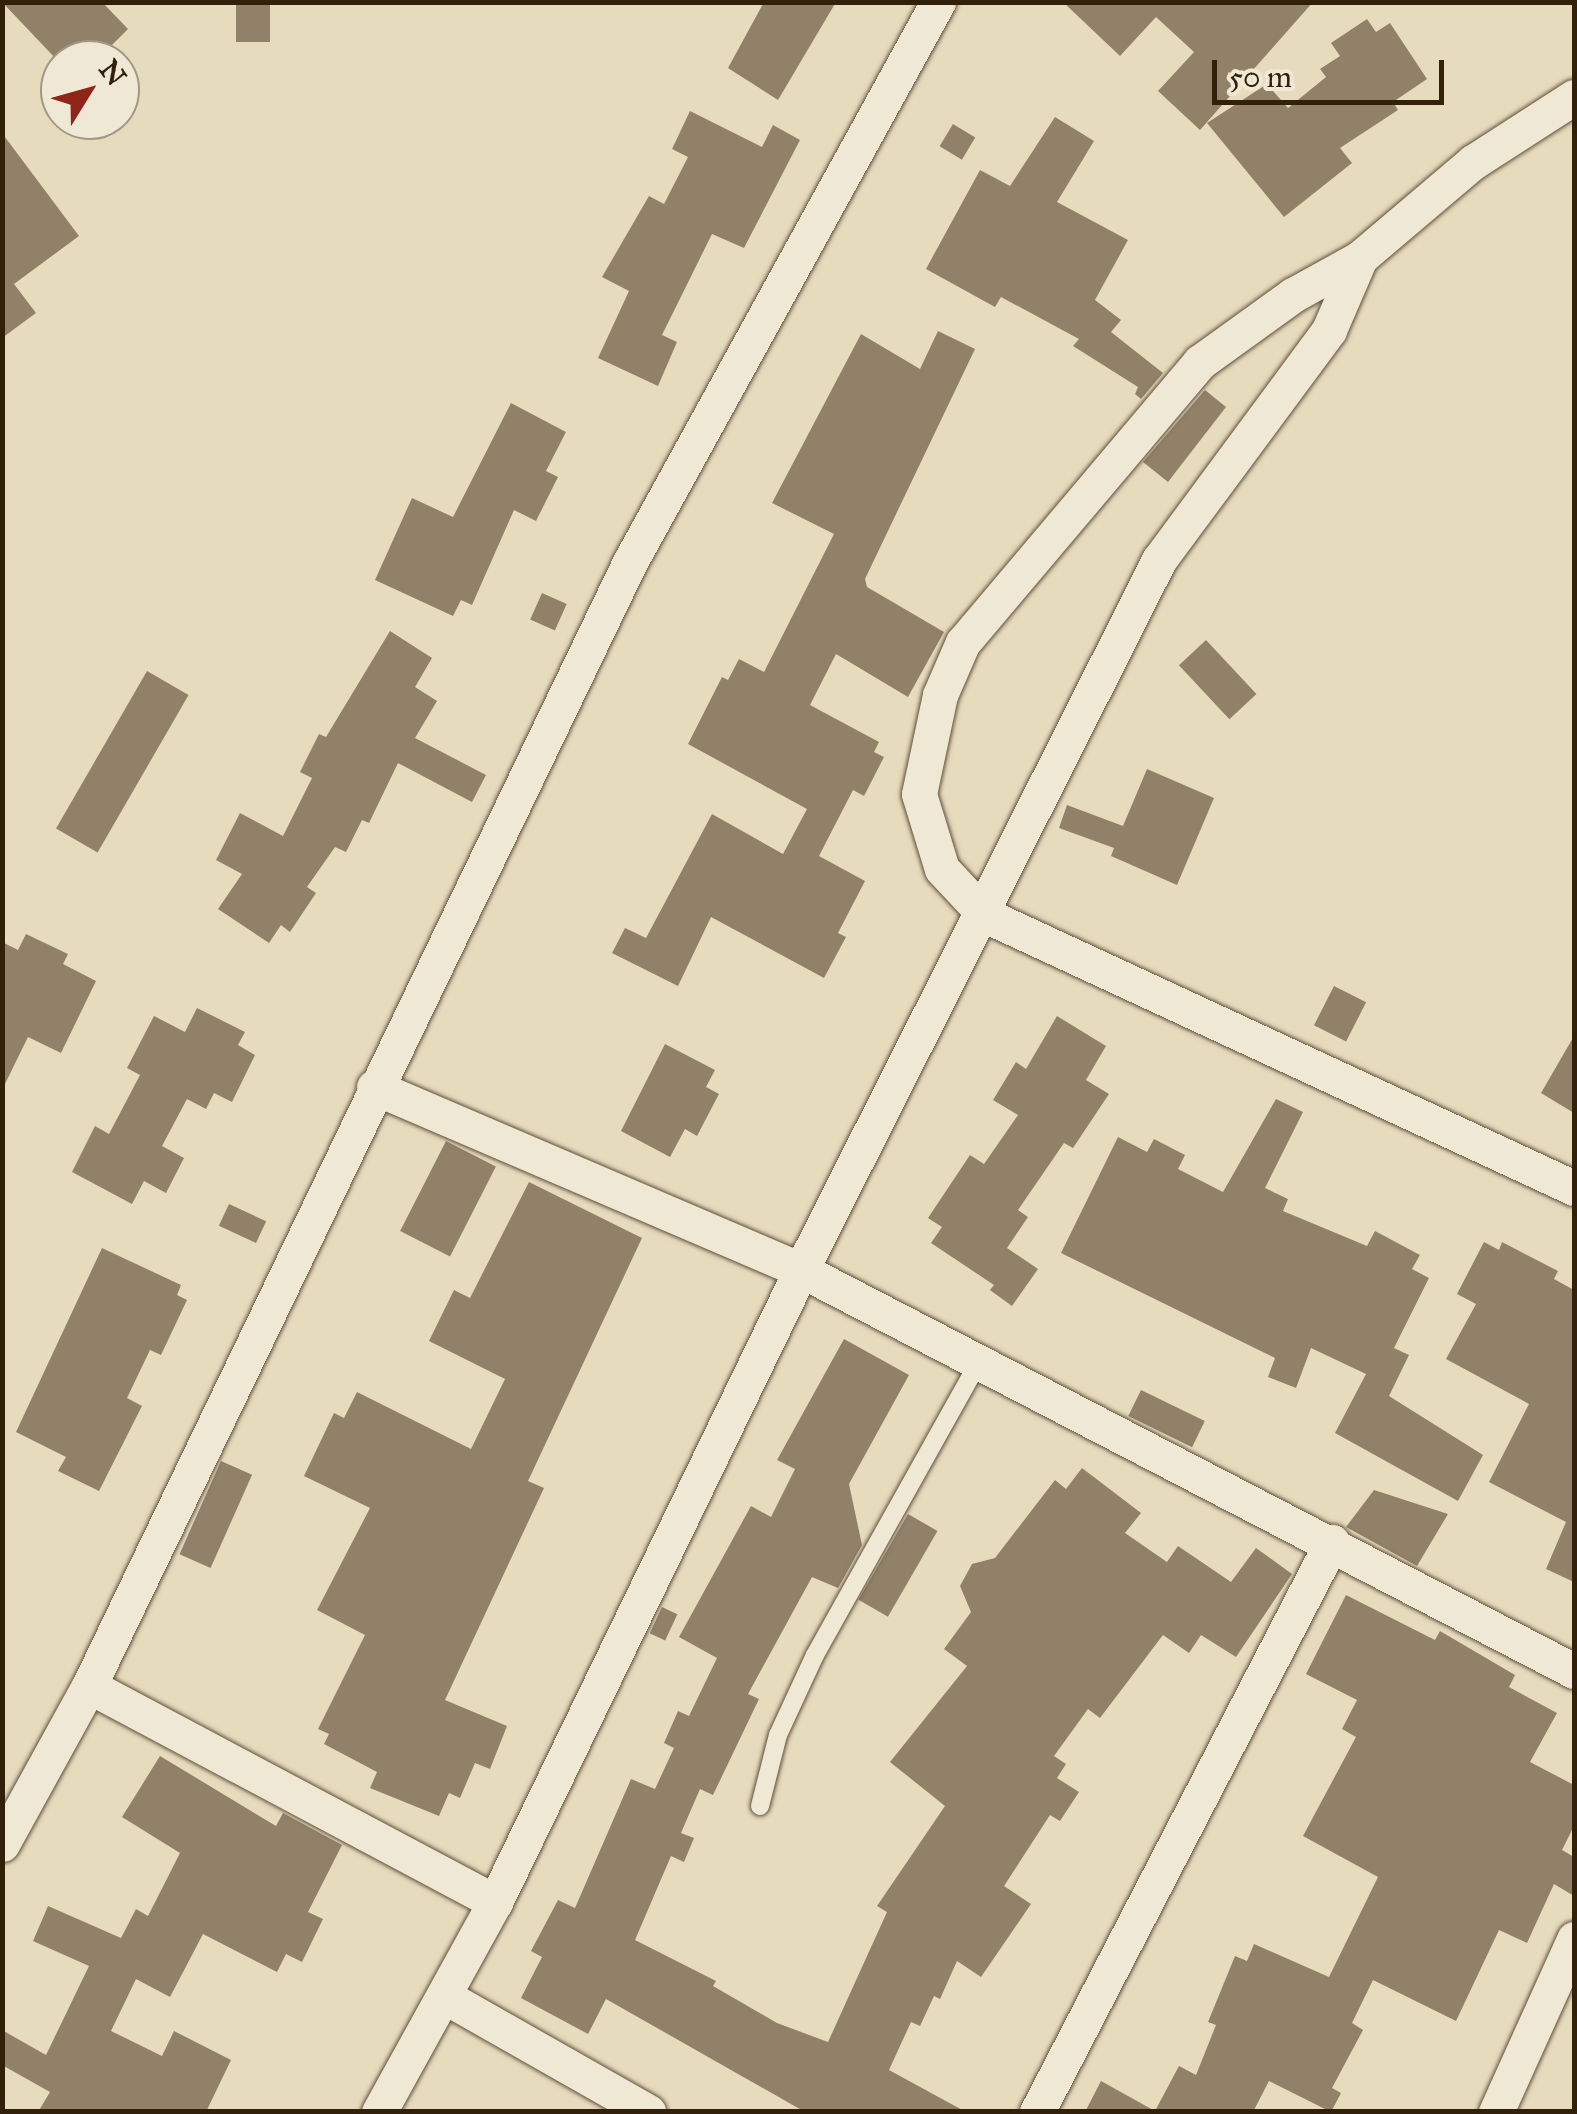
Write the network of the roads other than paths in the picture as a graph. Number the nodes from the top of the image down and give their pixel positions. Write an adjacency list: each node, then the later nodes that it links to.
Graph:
1 (938, 2): 5 (street)
2 (1574, 97): 3 (street)
3 (1360, 258): 4 (street); 4 (street)
4 (986, 914): 6 (street); 7 (street)
5 (374, 1087): 7 (street); 11 (street)
6 (1574, 1188)
7 (801, 1270): 8 (street); 14 (street)
8 (980, 1362): 9 (street); 12 (lane)
9 (1332, 1542): 10 (street); 19 (street)
10 (1574, 1670)
11 (89, 1686): 13 (street); 14 (street)
12 (760, 1806)
13 (2, 1844)
14 (495, 1902): 16 (street)
15 (1574, 1939): 20 (street)
16 (444, 1996): 17 (street); 18 (street)
17 (379, 2112)
18 (648, 2112)
19 (1037, 2112)
20 (1496, 2112)

